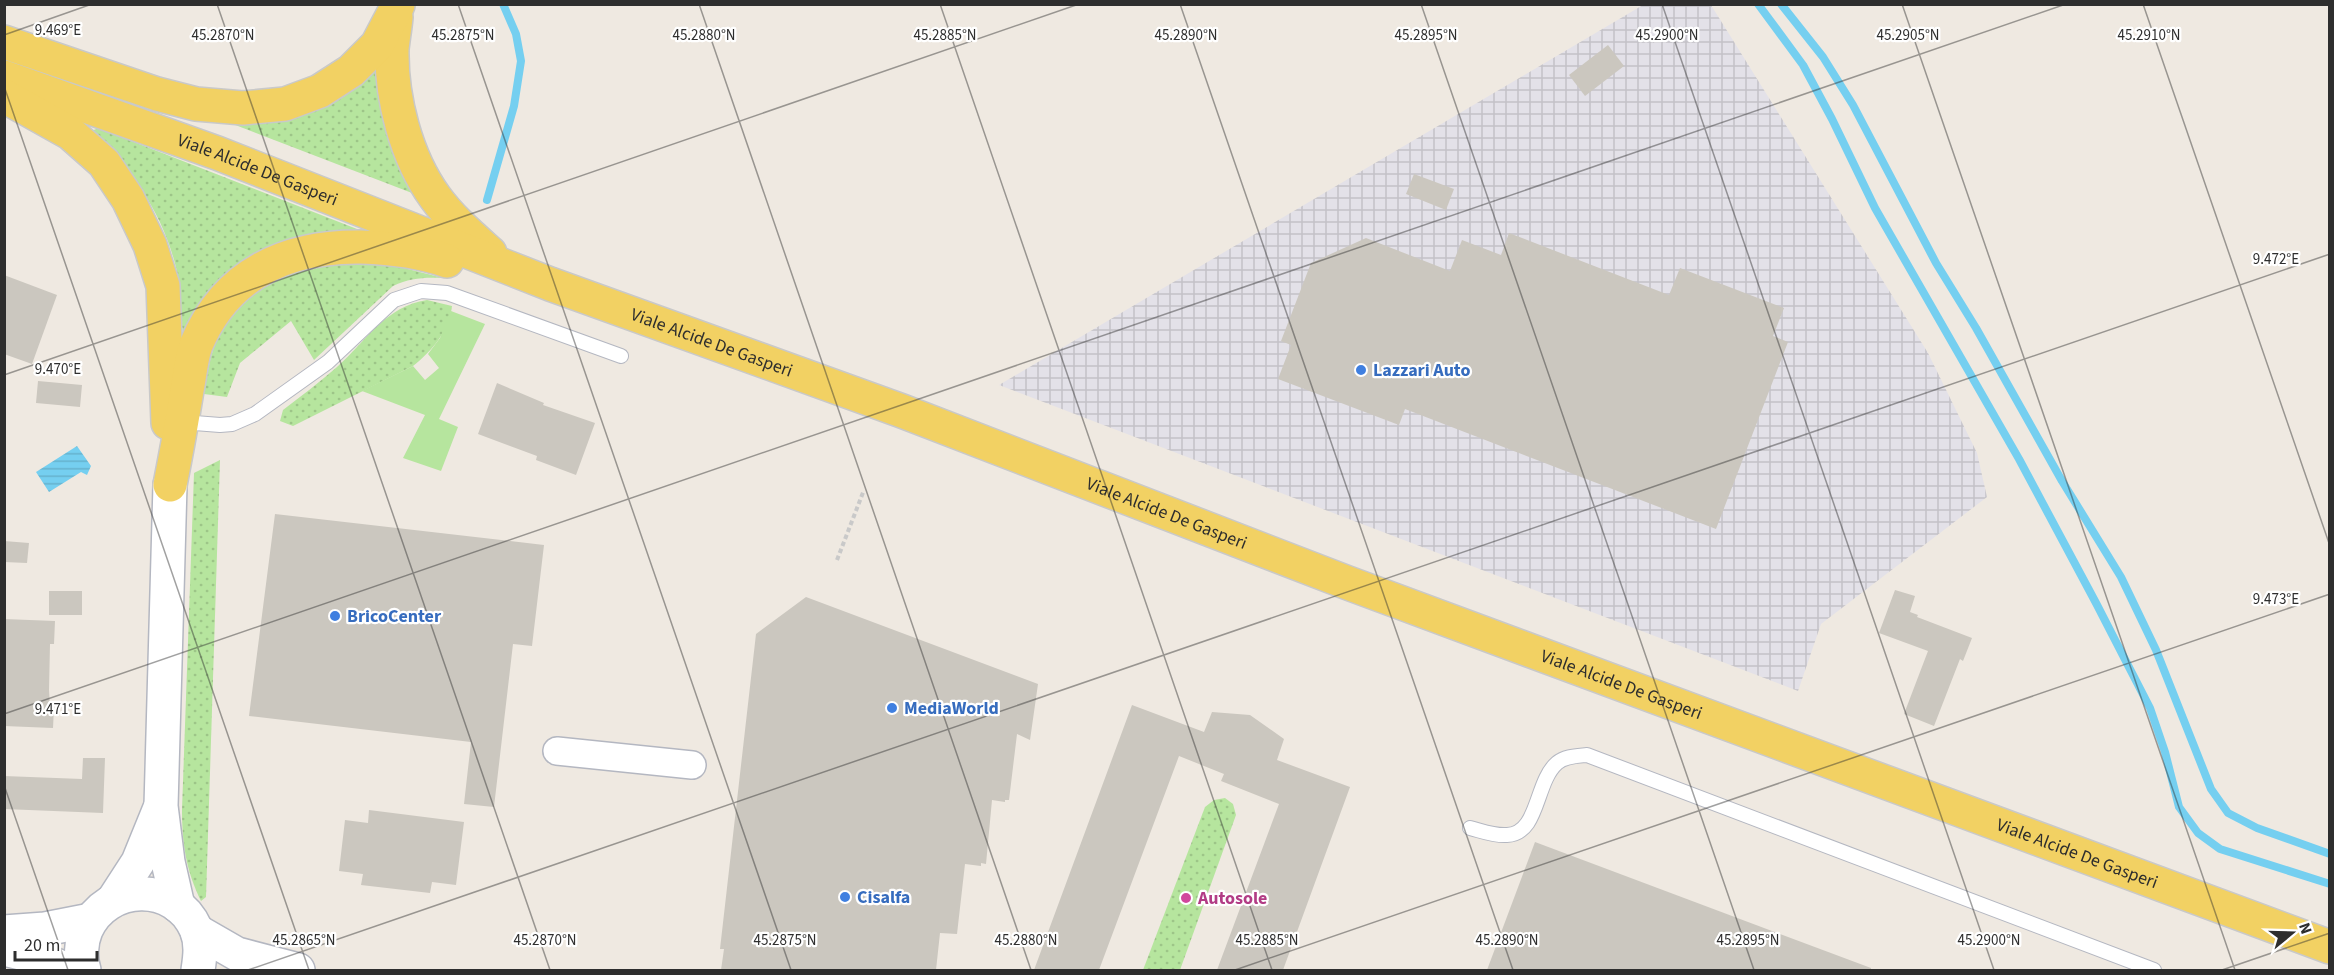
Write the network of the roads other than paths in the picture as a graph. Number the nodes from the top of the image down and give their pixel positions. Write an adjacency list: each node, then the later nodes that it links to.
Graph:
1 (398, 5): 2 (main road); 5 (main road)
2 (4, 42)
3 (4, 77): 5 (main road, Viale Alcide De Gasperi)
4 (4, 96): 8 (main road)
5 (505, 266): 6 (main road, Viale Alcide De Gasperi)
6 (550, 284): 8 (main road); 17 (main road, Viale Alcide De Gasperi)
7 (621, 356): 8 (lane)
8 (175, 421): 9 (main road)
9 (170, 485): 12 (street)
10 (557, 752): 11 (street)
11 (692, 765)
12 (161, 806): 14 (street); 15 (street)
13 (1470, 828): 23 (lane)
14 (102, 910): 15 (street); 16 (street); 20 (street)
15 (188, 918): 21 (street); 22 (street)
16 (4, 932)
17 (2330, 947)
18 (4, 949): 19 (street)
19 (66, 970)
20 (84, 970)
21 (198, 970)
22 (296, 970)
23 (2154, 970)

